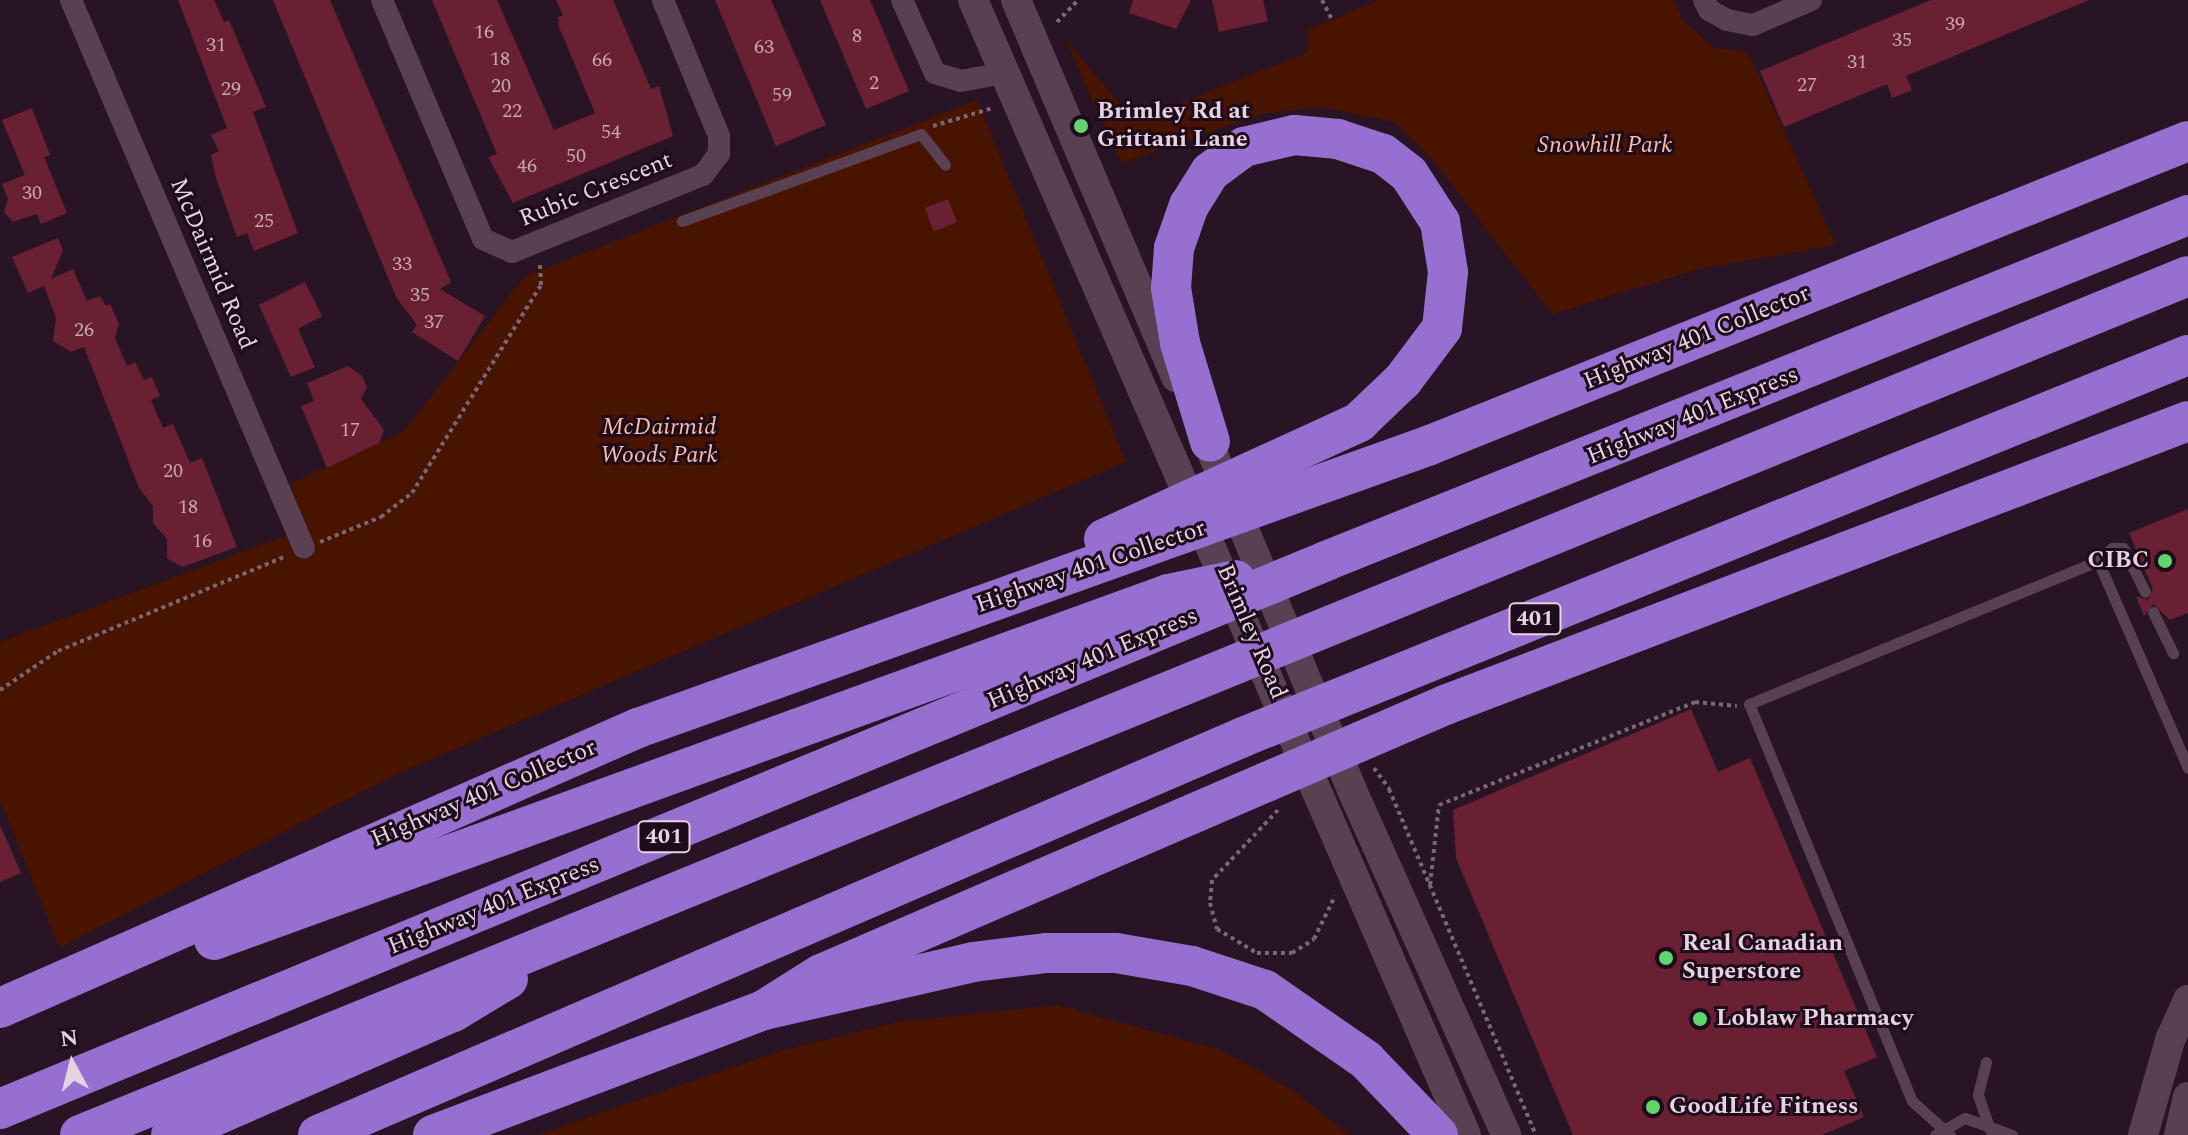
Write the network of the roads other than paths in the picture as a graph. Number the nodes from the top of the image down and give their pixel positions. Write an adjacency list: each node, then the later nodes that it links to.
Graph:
1 (71, 0): 18 (street, McDairmid Road)
2 (382, 0): 3 (street, Rubic Crescent)
3 (663, 0)
4 (902, 0): 9 (street)
5 (973, 0): 9 (main road, Brimley Road)
6 (1016, 0): 17 (main road, Brimley Road)
7 (1704, 0): 8 (street)
8 (1811, 0)
9 (1003, 73): 17 (main road, Brimley Road)
10 (2188, 138): 21 (highway, Highway 401 Collector)
11 (945, 165): 13 (lane)
12 (2188, 215): 19 (highway, Highway 401 Express / 401)
13 (682, 221)
14 (2188, 276): 26 (highway, 401)
15 (2186, 356): 38 (highway, 401)
16 (2188, 421): 29 (highway)
17 (1193, 451): 21 (highway); 41 (main road, Brimley Road); 42 (main road, Brimley Road)
18 (304, 548)
19 (1326, 561): 30 (highway); 33 (highway, Highway 401 Express / 401)
20 (2098, 561): 22 (lane); 25 (lane); 35 (lane)
21 (1020, 592): 28 (highway, Highway 401 Collector)
22 (2145, 592)
23 (2153, 612): 24 (lane)
24 (2173, 653)
25 (2188, 768)
26 (614, 916): 36 (highway, 401); 37 (highway)
27 (2188, 1000): 44 (main road)
28 (0, 1008)
29 (764, 1010): 39 (highway); 40 (highway)
30 (0, 1021)
31 (1986, 1062): 34 (lane)
32 (2188, 1097): 45 (main road)
33 (0, 1109)
34 (1990, 1130): 35 (lane); 43 (lane)
35 (1942, 1133)
36 (80, 1135)
37 (171, 1135)
38 (318, 1135)
39 (433, 1135)
40 (1438, 1135)
41 (1466, 1135)
42 (1506, 1135)
43 (2012, 1135)
44 (2143, 1135)
45 (2179, 1135)

